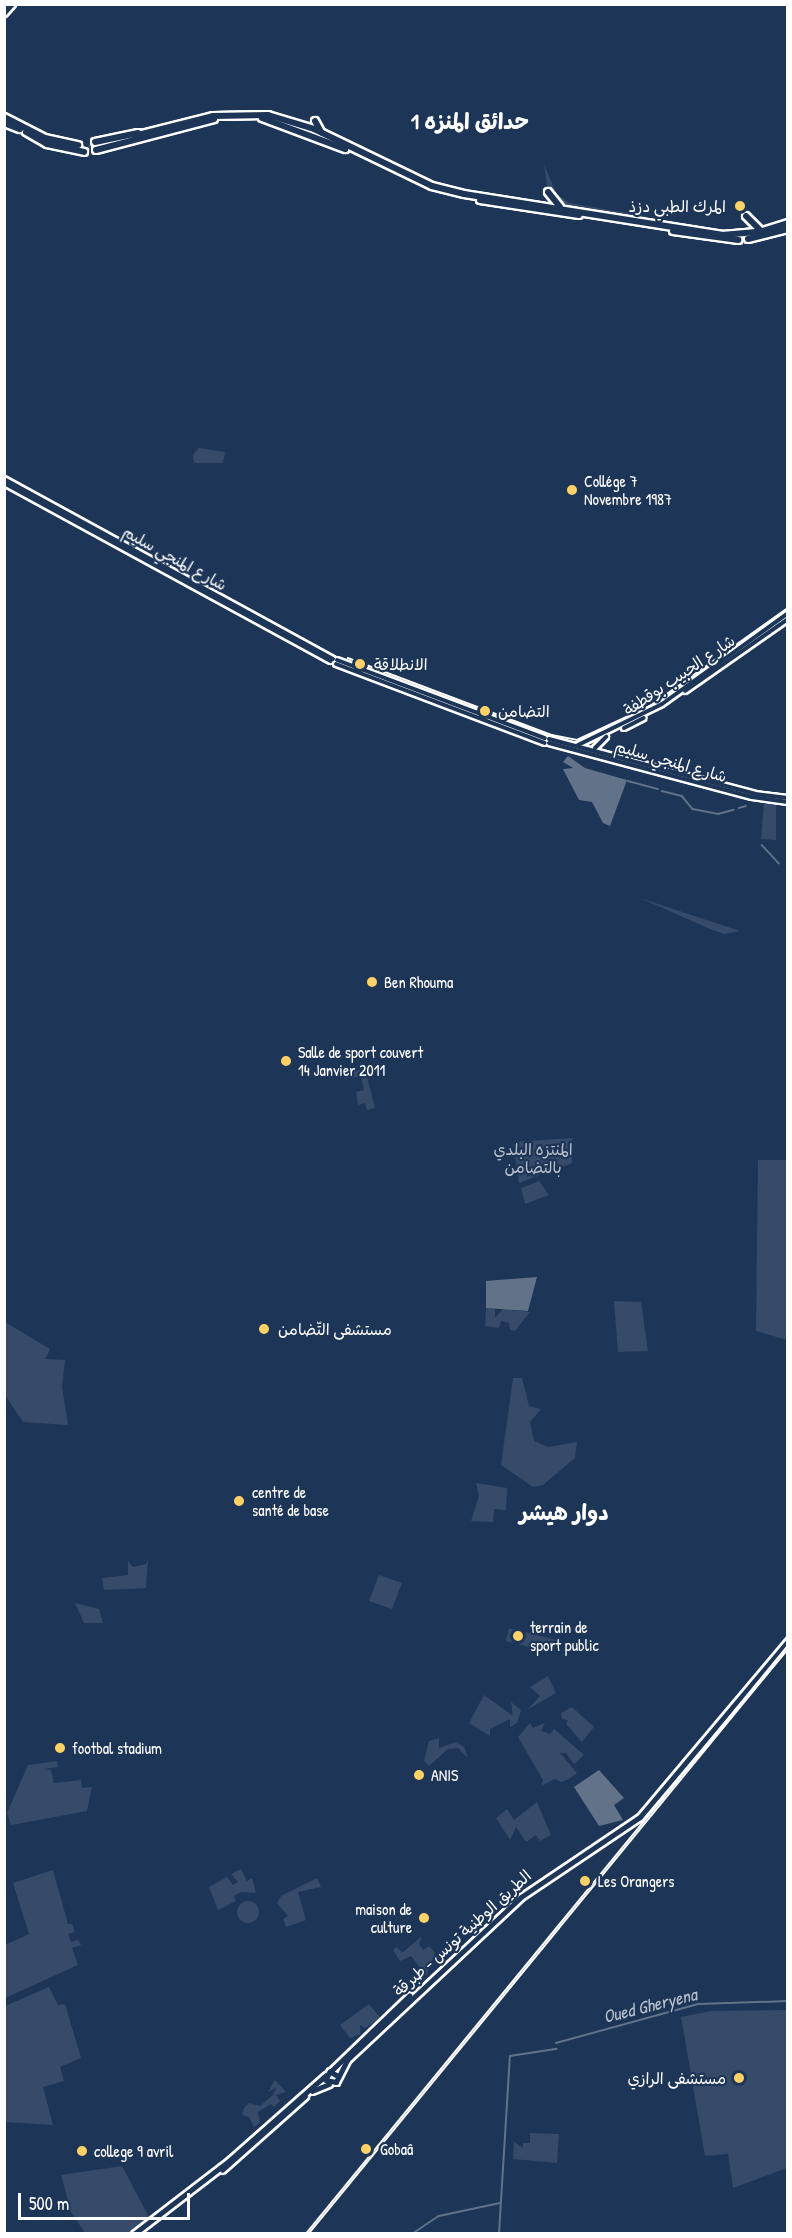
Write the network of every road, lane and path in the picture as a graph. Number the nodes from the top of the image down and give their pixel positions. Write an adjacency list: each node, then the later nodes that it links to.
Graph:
1 (10, 4): 2 (highway)
2 (4, 11)
3 (214, 119): 5 (highway); 7 (highway); 7 (highway)
4 (4, 120): 6 (highway)
5 (301, 127): 7 (highway); 8 (highway); 9 (highway)
6 (21, 129): 6 (highway)
7 (177, 130): 10 (highway); 11 (highway); 12 (highway)
8 (311, 131): 9 (highway); 17 (highway)
9 (323, 134): 13 (highway)
10 (165, 138)
11 (95, 142)
12 (96, 150)
13 (535, 204): 14 (highway); 14 (highway)
14 (560, 208): 17 (highway)
15 (746, 216): 18 (highway)
16 (787, 225): 17 (highway); 18 (highway); 21 (highway)
17 (674, 229): 20 (highway)
18 (760, 230): 19 (highway)
19 (747, 231)
20 (738, 236)
21 (748, 239)
22 (4, 481): 26 (main road, شارع المنجي سليم)
23 (788, 613): 25 (main road, شارع الحبيب بوقطفة)
24 (788, 619): 25 (main road, شارع الحبيب بوقطفة)
25 (603, 737): 27 (main road, شارع الحبيب بوقطفة); 28 (main road, شارع الحبيب بوقطفة); 29 (main road)
26 (547, 741): 27 (main road, شارع المنجي سليم); 28 (main road, شارع المنجي سليم)
27 (578, 745): 28 (main road, شارع المنجي سليم)
28 (594, 749): 29 (main road, شارع المنجي سليم); 30 (main road, شارع المنجي سليم)
29 (607, 750): 30 (main road, شارع المنجي سليم)
30 (788, 800)
31 (788, 1639): 32 (main road, الطريق الوطنية تونس - طبرقة); 33 (main road, الطريق الوطنية تونس - طبرقة)
32 (328, 2074): 33 (main road); 34 (main road); 35 (main road, الطريق الوطنية تونس - طبرقة)
33 (337, 2076): 34 (main road, الطريق الوطنية تونس - طبرقة)
34 (329, 2084): 35 (main road, الطريق الوطنية تونس - طبرقة)
35 (158, 2217): 36 (main road, الطريق الوطنية تونس - طبرقة); 37 (main road, الطريق الوطنية تونس - طبرقة)
36 (134, 2234)
37 (139, 2234)

